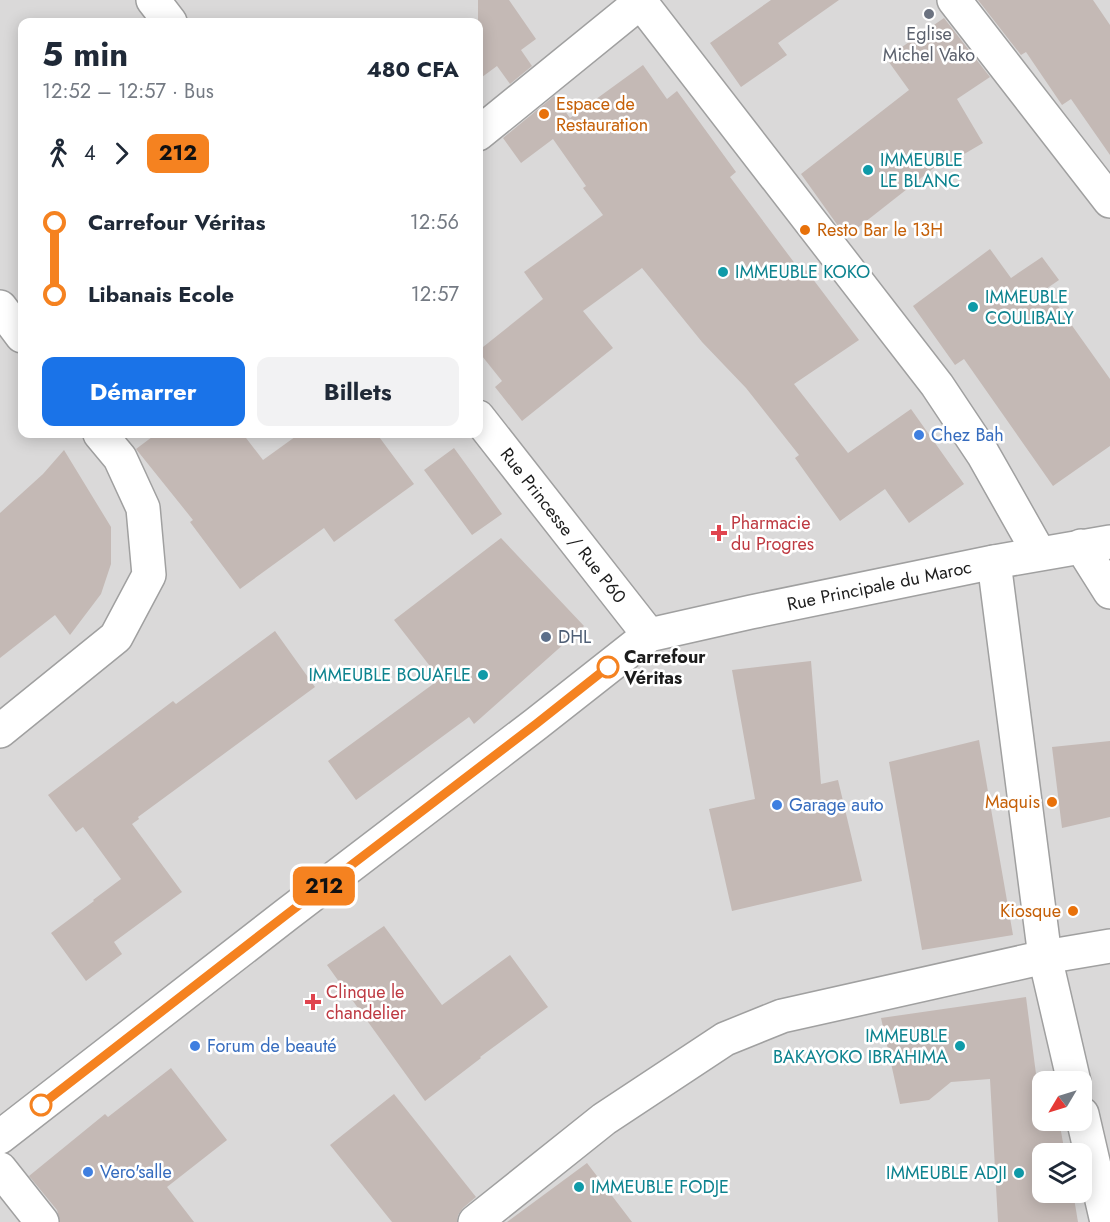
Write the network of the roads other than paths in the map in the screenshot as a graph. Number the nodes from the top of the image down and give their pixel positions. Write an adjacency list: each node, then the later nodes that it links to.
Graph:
1 (153, 0): 4 (street)
2 (954, 0): 6 (street)
3 (641, 1): 5 (street); 12 (street)
4 (167, 18)
5 (483, 130)
6 (1110, 201)
7 (0, 307): 8 (street)
8 (18, 331)
9 (483, 423): 15 (street, Rue Princesse / Rue P60)
10 (103, 438): 16 (street)
11 (1095, 544): 12 (street, Rue Principale du Maroc); 14 (street)
12 (1039, 554): 13 (street, Rue Principale du Maroc)
13 (994, 562): 15 (street, Rue Principale du Maroc); 18 (street)
14 (1110, 592)
15 (649, 635): 21 (street)
16 (0, 731)
17 (1110, 946): 18 (street)
18 (1045, 957): 19 (street); 24 (street)
19 (1071, 1071)
20 (1086, 1131): 25 (street)
21 (0, 1137)
22 (0, 1169): 23 (street)
23 (42, 1222)
24 (476, 1222)
25 (1107, 1222)

